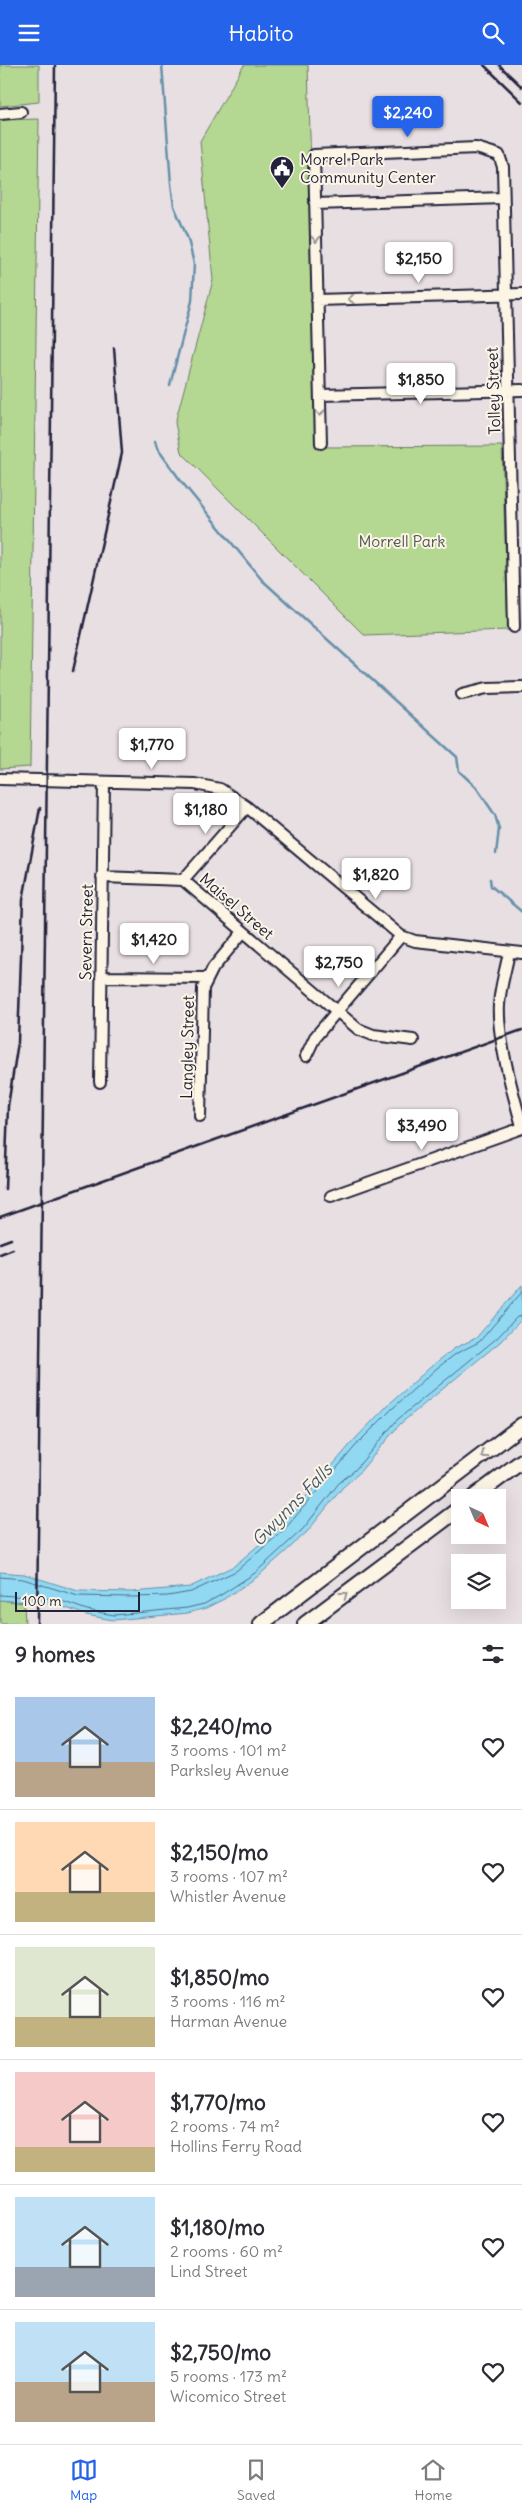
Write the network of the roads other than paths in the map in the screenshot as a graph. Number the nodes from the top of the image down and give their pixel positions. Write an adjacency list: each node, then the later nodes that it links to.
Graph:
1 (0, 113): 2 (street)
2 (22, 113)
3 (504, 198): 4 (street); 4 (street, Tolley Street); 5 (street, Tolley Street)
4 (315, 204): 7 (street, one-way to 7)
5 (506, 294): 6 (street); 7 (street, one-way to 7); 8 (street, Tolley Street)
6 (522, 294)
7 (318, 300): 10 (street)
8 (508, 390): 9 (street); 10 (street); 13 (street, Tolley Street)
9 (522, 390)
10 (320, 395): 11 (street, one-way to 11)
11 (321, 443)
12 (522, 486): 13 (street)
13 (511, 487): 14 (street, Tolley Street)
14 (518, 585): 15 (street, Tolley Street)
15 (514, 627)
16 (522, 687): 17 (street)
17 (462, 694)
18 (0, 779): 19 (street)
19 (104, 781): 20 (street); 21 (street, Severn Street)
20 (247, 807): 22 (street); 24 (street)
21 (102, 877): 22 (street, Maisel Street); 27 (street, Severn Street)
22 (183, 881): 23 (street, Maisel Street)
23 (243, 933): 28 (street, Langley Street); 29 (street, Maisel Street)
24 (401, 936): 25 (street); 29 (street)
25 (509, 952): 26 (street); 34 (street)
26 (522, 953)
27 (100, 977): 28 (street); 32 (street, Severn Street)
28 (206, 978): 33 (street, Langley Street)
29 (336, 1011): 30 (street, Maisel Street); 31 (street)
30 (413, 1039)
31 (306, 1056)
32 (100, 1082)
33 (200, 1116)
34 (522, 1127): 35 (street)
35 (331, 1196)
36 (522, 1425): 40 (highway, one-way to 40)
37 (522, 1461): 38 (highway)
38 (485, 1489)
39 (451, 1515): 41 (highway, one-way to 39)
40 (261, 1624)
41 (305, 1624)

